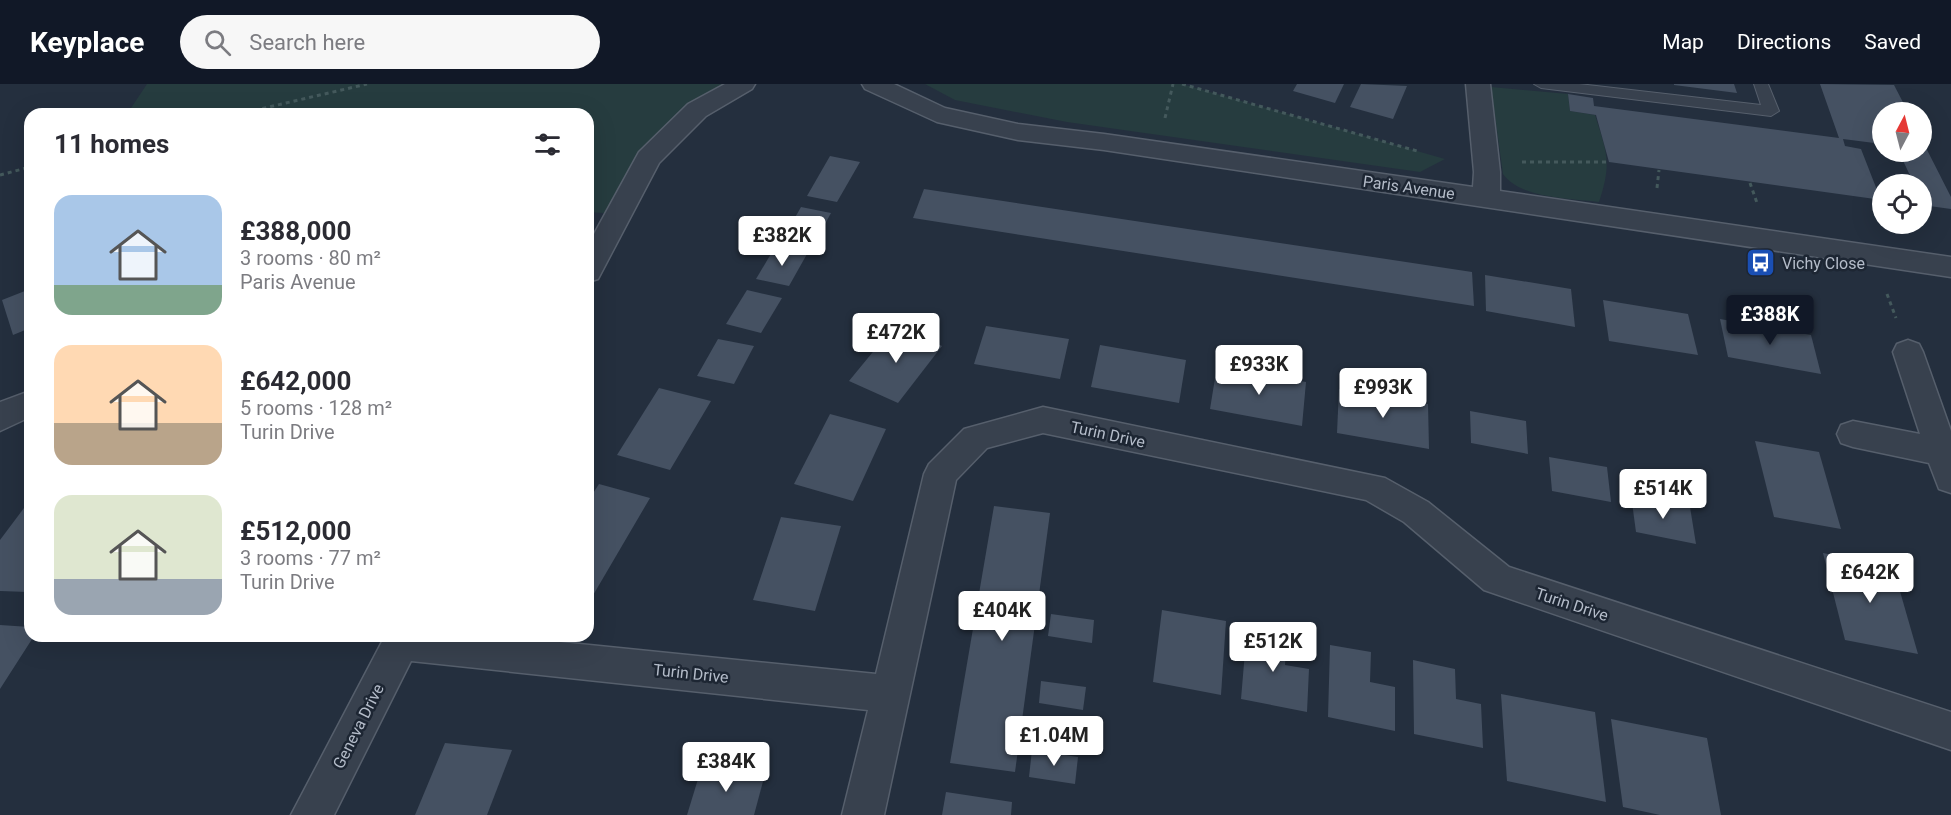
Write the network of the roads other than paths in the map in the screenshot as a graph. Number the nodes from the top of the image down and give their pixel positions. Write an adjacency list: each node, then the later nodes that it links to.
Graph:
1 (743, 84): 7 (street)
2 (874, 84): 6 (street, Paris Avenue)
3 (1478, 84): 6 (street)
4 (1541, 84): 5 (lane)
5 (1761, 84)
6 (1486, 198): 8 (street, Paris Avenue)
7 (594, 261)
8 (1951, 267)
9 (1908, 352): 13 (street)
10 (24, 406): 11 (street)
11 (0, 418)
12 (1853, 434): 13 (street)
13 (1946, 466)
14 (402, 642): 18 (street, Geneva Drive)
15 (421, 642): 16 (street, Turin Drive)
16 (891, 694): 17 (street, Turin Drive); 19 (street)
17 (1951, 731)
18 (312, 815)
19 (863, 815)

